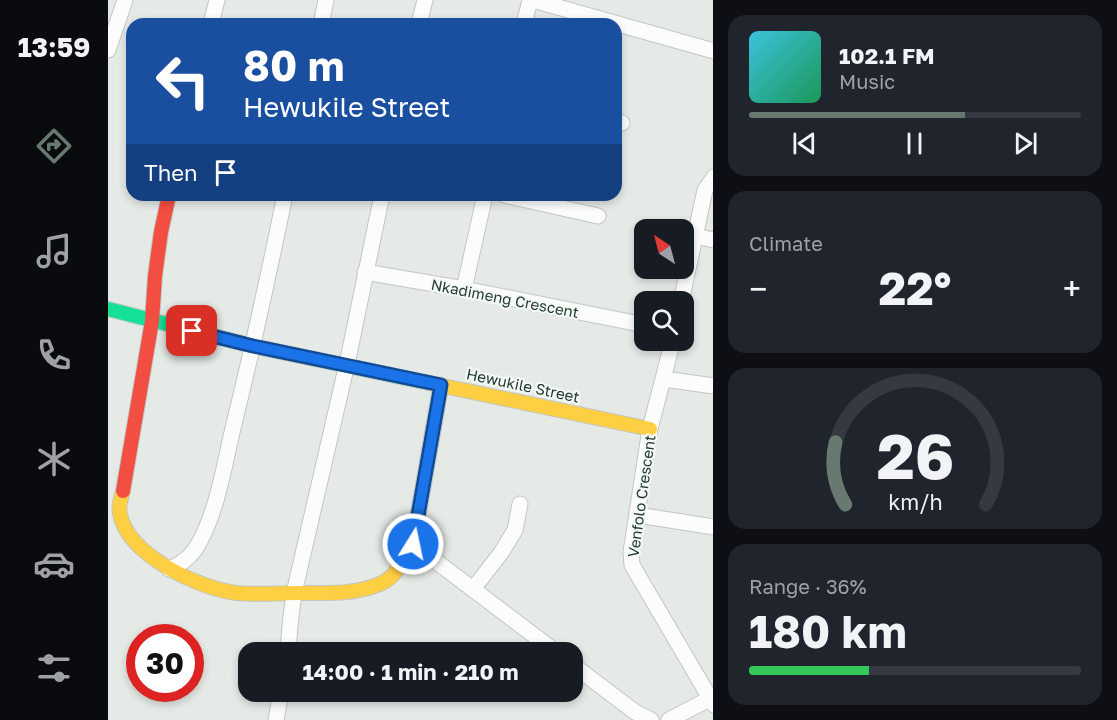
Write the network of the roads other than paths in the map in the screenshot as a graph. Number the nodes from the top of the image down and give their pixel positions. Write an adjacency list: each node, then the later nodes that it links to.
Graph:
1 (125, 0): 12 (street)
2 (216, 0): 6 (street)
3 (326, 0): 7 (street)
4 (425, 0): 8 (street)
5 (532, 0): 9 (street); 10 (street)
6 (212, 18)
7 (322, 18)
8 (420, 18)
9 (526, 18)
10 (596, 18)
11 (622, 25): 13 (street)
12 (108, 50)
13 (713, 51)
14 (713, 178): 21 (street)
15 (168, 201): 26 (street)
16 (284, 201): 28 (street)
17 (381, 201): 23 (street)
18 (484, 201): 24 (street)
19 (531, 201): 20 (street)
20 (598, 216)
21 (694, 236): 22 (street)
22 (713, 240)
23 (365, 272): 24 (street, Nkadimeng Crescent); 30 (street)
24 (464, 289): 27 (street, Nkadimeng Crescent)
25 (108, 309): 26 (street, Hewukile Street)
26 (152, 321): 28 (street, Hewukile Street); 39 (street)
27 (634, 323)
28 (253, 346): 30 (street, Hewukile Street); 39 (street)
29 (670, 351): 31 (street, Venfolo Crescent)
30 (346, 364): 32 (street, Hewukile Street); 41 (street)
31 (664, 379): 33 (street); 34 (street, Venfolo Crescent)
32 (441, 385): 34 (street, Hewukile Street); 38 (street)
33 (713, 387)
34 (650, 429): 36 (street, Venfolo Crescent)
35 (520, 504): 40 (street)
36 (638, 515): 37 (street); 46 (street, Venfolo Crescent)
37 (713, 527)
38 (413, 544): 40 (street); 41 (street)
39 (169, 569): 41 (street)
40 (473, 589): 43 (street)
41 (294, 593): 42 (street)
42 (289, 642)
43 (543, 642)
44 (583, 673): 48 (street)
45 (279, 702): 47 (street)
46 (711, 702): 49 (street)
47 (276, 720)
48 (651, 720)
49 (669, 720)

